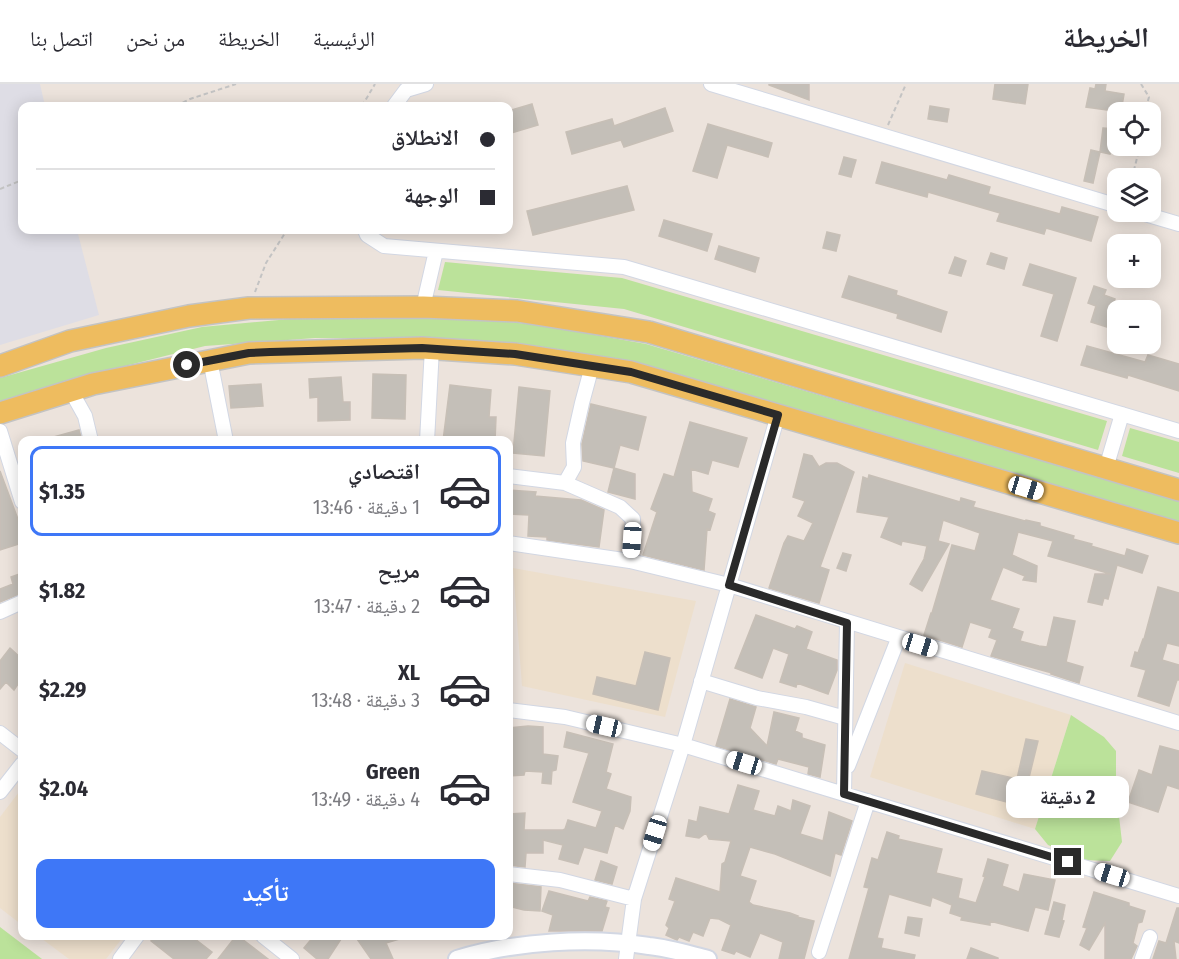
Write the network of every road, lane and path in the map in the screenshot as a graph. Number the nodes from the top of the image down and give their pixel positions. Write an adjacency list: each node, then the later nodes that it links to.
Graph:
1 (237, 84): 7 (path)
2 (375, 84): 8 (path)
3 (426, 84): 9 (street)
4 (711, 84): 11 (street)
5 (906, 84): 11 (path)
6 (1141, 84): 10 (path)
7 (184, 102)
8 (364, 102)
9 (397, 102)
10 (1148, 102)
11 (884, 136): 14 (street)
12 (18, 182): 13 (path)
13 (0, 189)
14 (1107, 203)
15 (1161, 219): 16 (street)
16 (1179, 224)
17 (284, 234): 21 (path)
18 (367, 234): 19 (street)
19 (436, 251): 20 (street); 28 (street)
20 (423, 307): 21 (main road); 35 (main road)
21 (249, 308): 24 (main road)
22 (432, 348): 23 (main road); 25 (main road); 34 (street)
23 (210, 360): 26 (main road); 33 (street)
24 (0, 366)
25 (592, 366): 29 (main road); 37 (street)
26 (71, 391): 27 (main road); 32 (street)
27 (0, 413)
28 (1122, 414): 31 (street); 35 (street)
29 (778, 415): 40 (main road); 43 (street)
30 (0, 431): 38 (street)
31 (1179, 431)
32 (90, 436)
33 (225, 436)
34 (427, 436)
35 (1106, 468): 39 (main road)
36 (513, 477): 37 (street)
37 (565, 483): 42 (street)
38 (18, 489)
39 (1179, 490)
40 (1179, 533)
41 (513, 544): 42 (street)
42 (630, 561): 43 (street)
43 (729, 585): 46 (street); 48 (street)
44 (18, 604): 45 (street)
45 (0, 612)
46 (847, 623): 47 (street); 50 (street)
47 (898, 639): 51 (street); 56 (street)
48 (701, 681): 50 (street); 53 (street)
49 (513, 711): 53 (street)
50 (845, 718): 56 (street)
51 (1179, 723)
52 (0, 733): 54 (street)
53 (682, 745): 58 (street); 62 (street)
54 (18, 747)
55 (18, 769): 57 (street)
56 (844, 776): 58 (street)
57 (0, 792)
58 (844, 794): 59 (street)
59 (868, 801): 61 (street); 67 (street)
60 (513, 875): 62 (street)
61 (1179, 896)
62 (634, 899): 66 (street)
63 (1150, 937): 72 (street)
64 (134, 940): 68 (street)
65 (268, 940): 69 (street)
66 (627, 951): 70 (street); 71 (street)
67 (819, 952)
68 (120, 959)
69 (292, 959)
70 (457, 959)
71 (708, 959)
72 (1142, 959)

